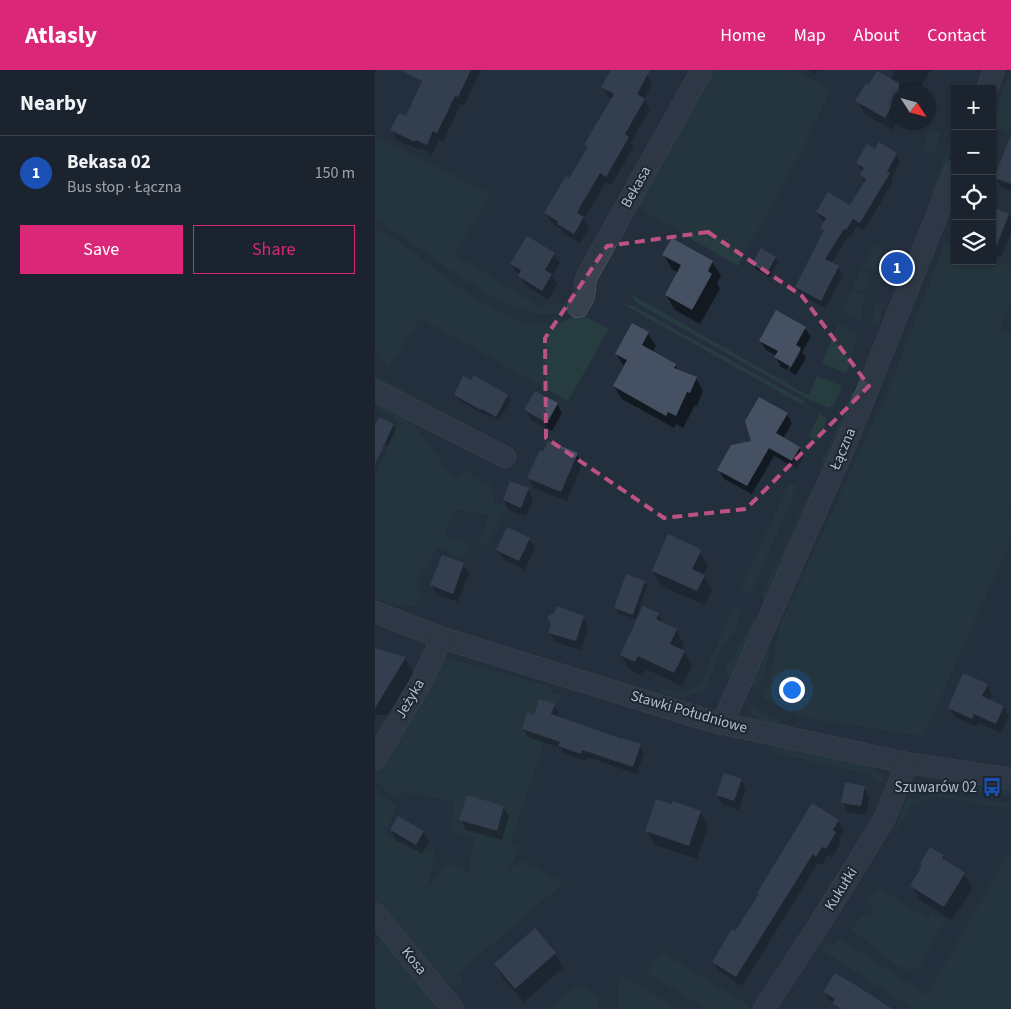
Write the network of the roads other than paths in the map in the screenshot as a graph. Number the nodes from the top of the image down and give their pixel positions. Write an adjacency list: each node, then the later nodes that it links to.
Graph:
1 (702, 70): 5 (street, Bekasa)
2 (994, 70): 3 (street)
3 (988, 85)
4 (953, 175): 10 (street, Łączna)
5 (578, 307)
6 (375, 391): 7 (street)
7 (505, 457)
8 (375, 612): 9 (street, Stawki Południowe)
9 (442, 638): 10 (street, Stawki Południowe); 11 (street, Jeżyka)
10 (723, 724): 12 (street, Stawki Południowe)
11 (375, 759)
12 (907, 763): 13 (street, Stawki Południowe); 16 (street, Kukułki)
13 (1011, 779)
14 (375, 914): 15 (street, Kosa)
15 (453, 1009)
16 (764, 1009)

